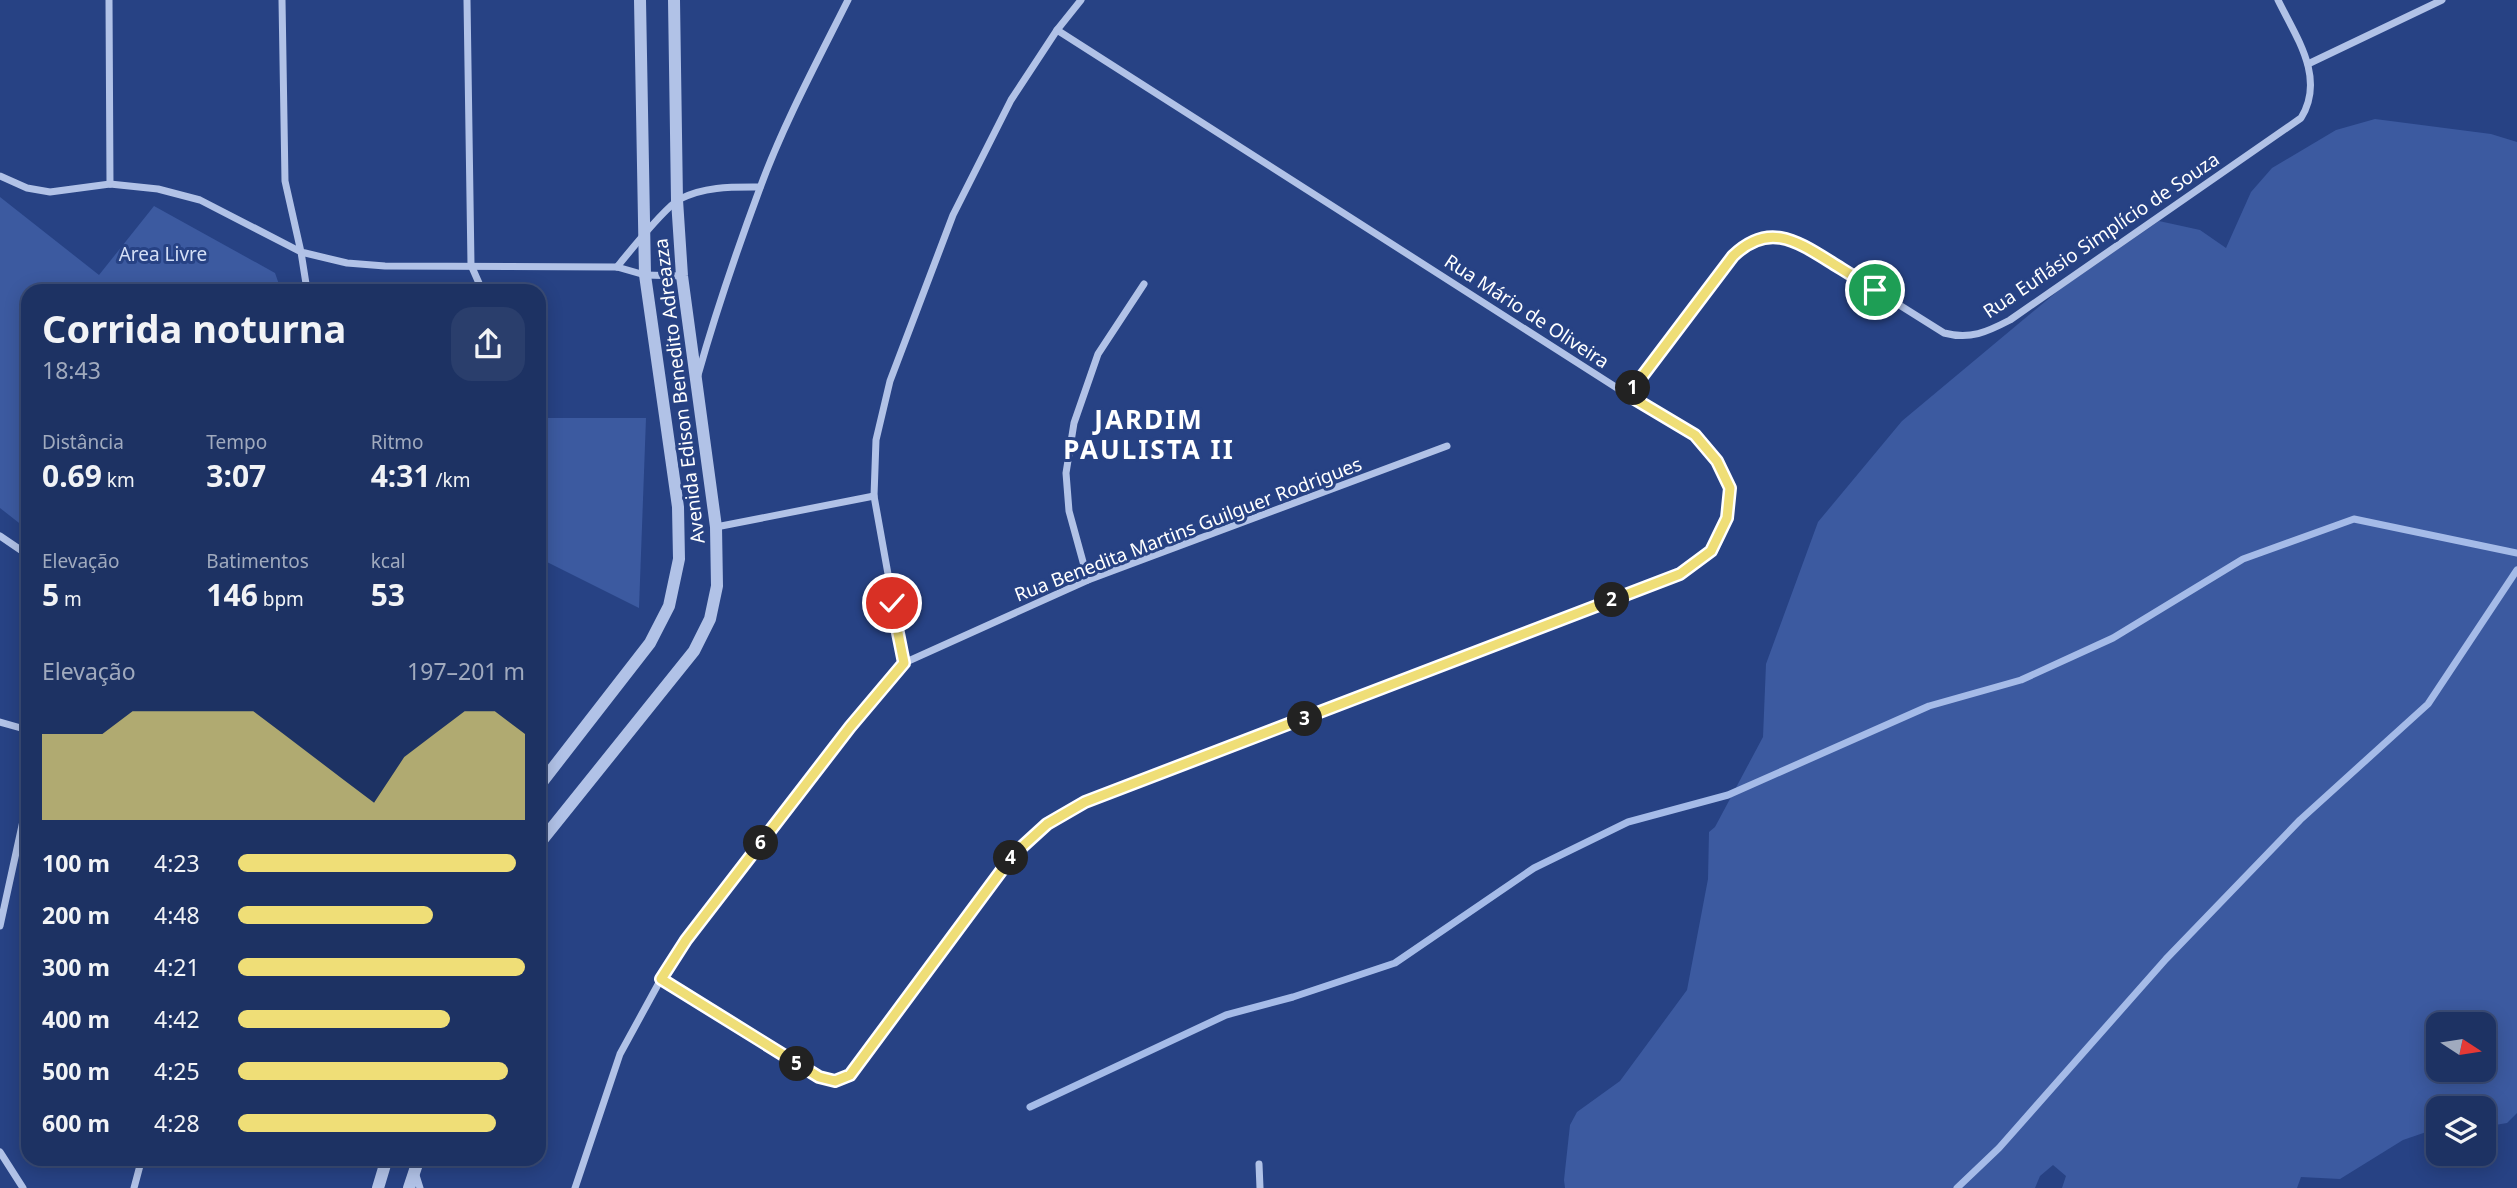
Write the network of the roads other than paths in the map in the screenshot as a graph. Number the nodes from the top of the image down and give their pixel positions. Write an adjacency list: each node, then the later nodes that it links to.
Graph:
1 (109, 0): 13 (street)
2 (282, 0): 17 (street)
3 (467, 0): 18 (street)
4 (640, 0): 16 (street, Avenida Edison Benedito Adreazza)
5 (674, 0): 15 (street, Avenida Edison Benedito Adreazza)
6 (848, 0): 14 (street)
7 (1081, 0): 10 (street)
8 (2278, 0): 11 (street, Rua Euflásio Simplício de Souza)
9 (2442, 0): 11 (street)
10 (1057, 30): 26 (street, Rua Mário de Oliveira); 28 (street)
11 (2308, 64): 26 (street, Rua Euflásio Simplício de Souza)
12 (0, 176): 13 (street)
13 (110, 184): 17 (street)
14 (760, 187): 15 (street); 25 (street)
15 (677, 200): 16 (street); 21 (street, Avenida Edison Benedito Adreazza)
16 (643, 237): 19 (street); 20 (street, Avenida Edison Benedito Adreazza)
17 (300, 252): 18 (street); 22 (street)
18 (471, 265): 19 (street); 23 (street)
19 (617, 267): 20 (street)
20 (645, 275): 21 (street); 36 (street, Avenida Edison Benedito Adreazza)
21 (682, 276): 25 (street, Avenida Edison Benedito Adreazza)
22 (305, 284)
23 (479, 284)
24 (1144, 284): 32 (street)
25 (696, 382): 29 (street, Avenida Edison Benedito Adreazza)
26 (1628, 395): 40 (street, Rua Mário de Oliveira)
27 (1447, 446): 32 (street, Rua Benedita Martins Guilguer Rodrigues)
28 (874, 496): 29 (street); 33 (street)
29 (716, 527): 38 (street, Avenida Edison Benedito Adreazza)
30 (0, 536): 31 (street)
31 (21, 550)
32 (1088, 580): 33 (street, Rua Benedita Martins Guilguer Rodrigues)
33 (904, 663): 40 (street)
34 (0, 722): 35 (street)
35 (21, 728)
36 (546, 777)
37 (21, 830): 39 (street)
38 (546, 835)
39 (0, 926)
40 (661, 979): 52 (street)
41 (0, 1152): 47 (street)
42 (1259, 1164): 53 (street)
43 (140, 1166): 48 (street)
44 (385, 1166): 49 (street)
45 (416, 1166): 50 (street)
46 (417, 1166): 51 (street)
47 (23, 1188)
48 (134, 1188)
49 (378, 1188)
50 (409, 1188)
51 (420, 1188)
52 (575, 1188)
53 (1260, 1188)

